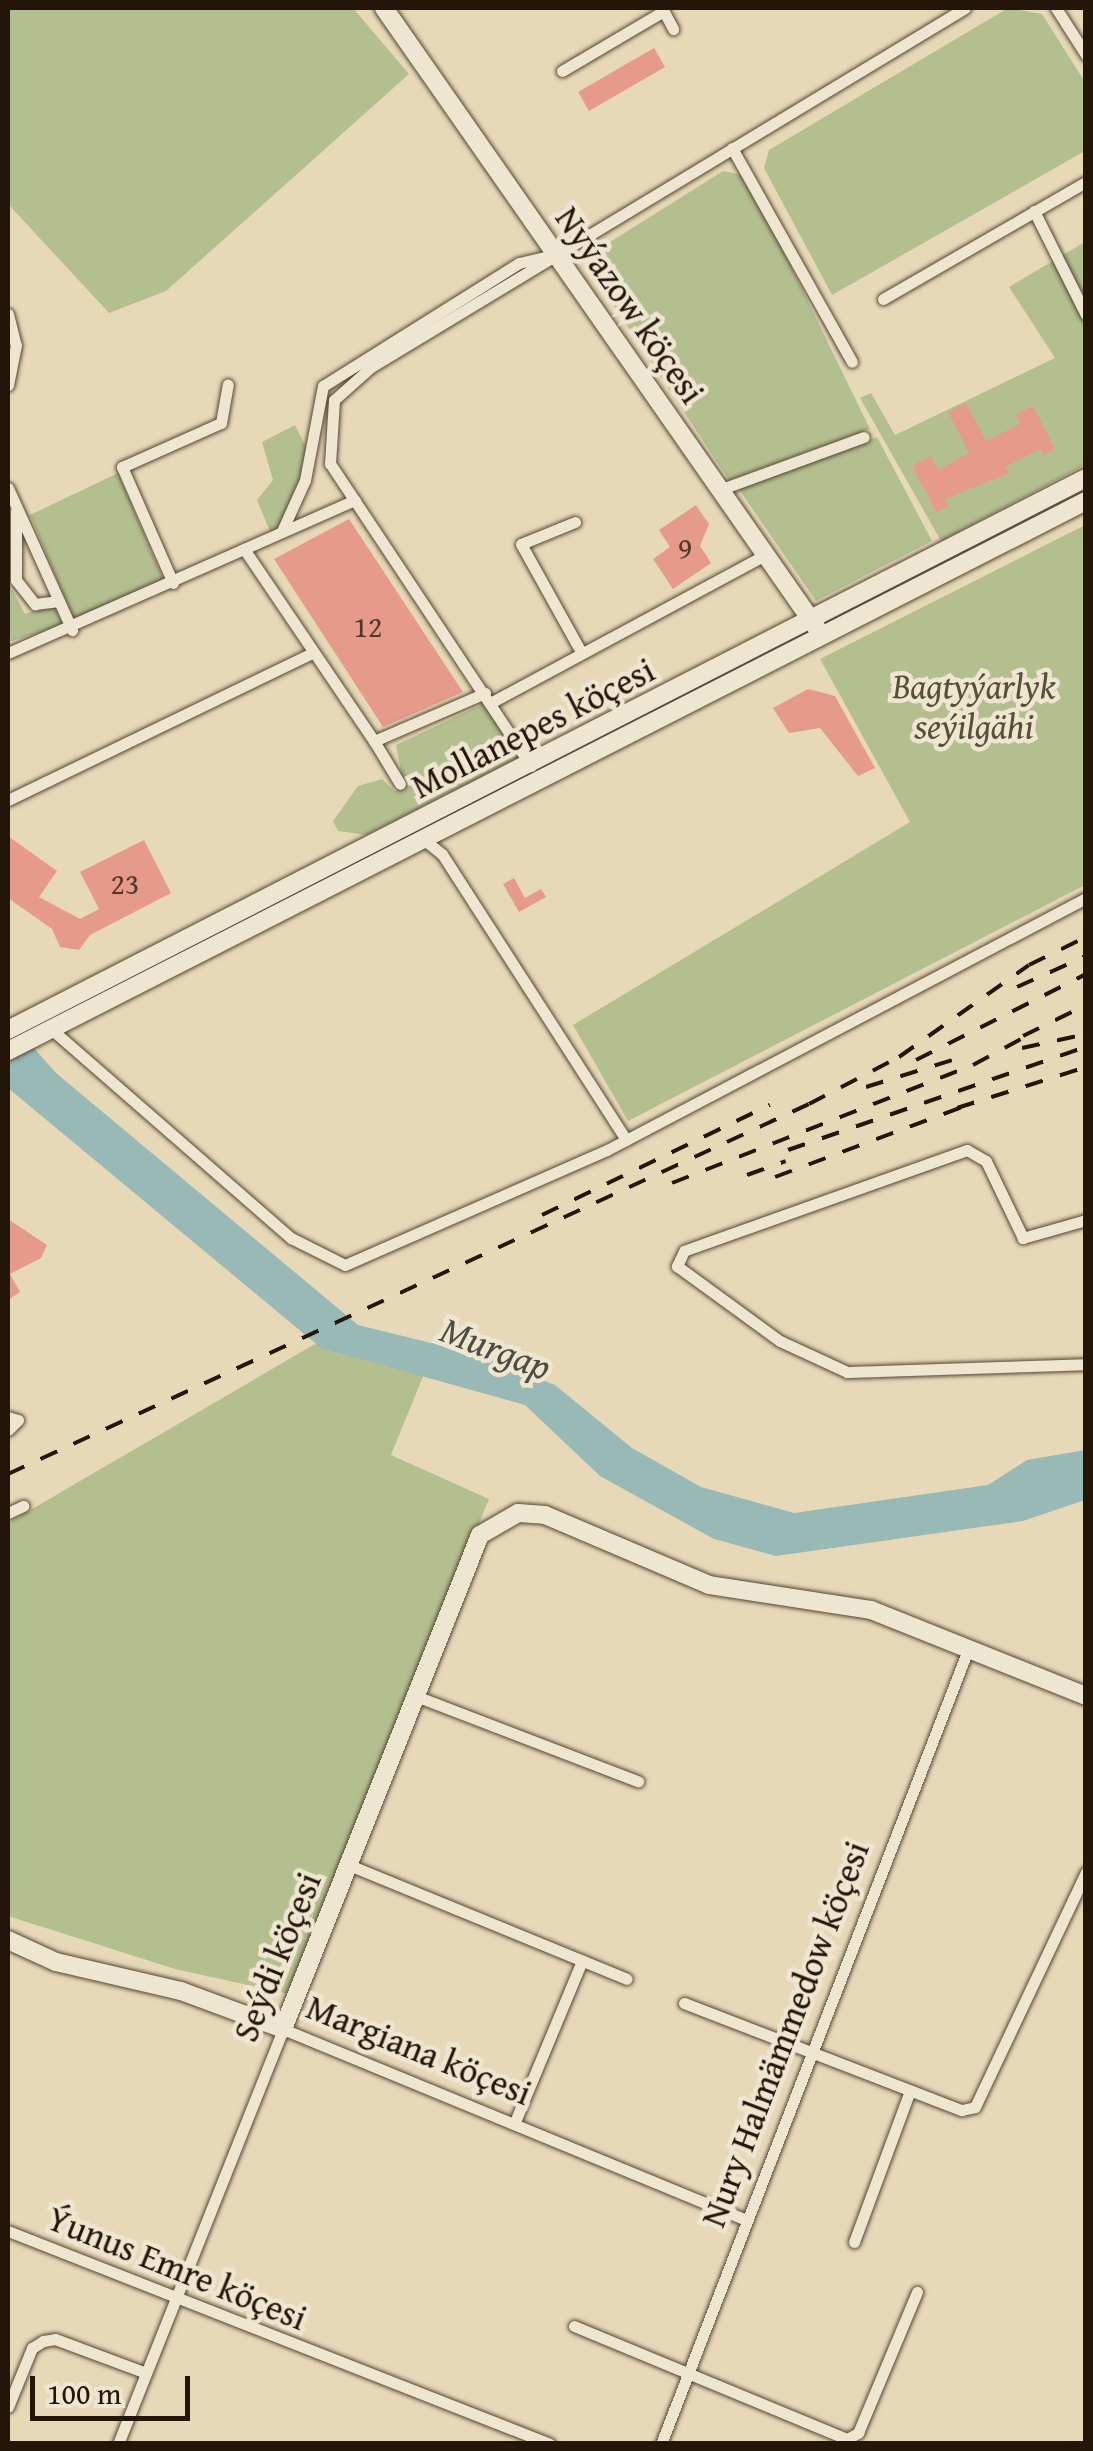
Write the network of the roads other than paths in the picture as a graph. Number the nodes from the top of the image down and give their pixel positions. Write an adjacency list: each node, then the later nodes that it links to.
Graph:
1 (384, 8): 12 (street, Nyýazow köçesi)
2 (680, 8): 5 (street)
3 (965, 8): 9 (street)
4 (1056, 8): 7 (street)
5 (664, 11): 6 (street); 8 (street)
6 (673, 29)
7 (1086, 56)
8 (562, 71)
9 (732, 148): 12 (street); 16 (street)
10 (1086, 182): 11 (street)
11 (1034, 211): 13 (street); 15 (street)
12 (554, 255): 22 (street, Nyýazow köçesi); 23 (street); 27 (street)
13 (883, 299)
14 (8, 314): 17 (street)
15 (1086, 315)
16 (852, 362)
17 (8, 385)
18 (228, 385): 30 (street)
19 (864, 437): 22 (street)
20 (1086, 478): 32 (street, Mollanepes köçesi)
21 (8, 488): 25 (street)
22 (719, 490): 29 (street, Nyýazow köçesi)
23 (355, 500): 27 (street); 38 (street)
24 (1086, 501): 34 (street, Mollanepes köçesi)
25 (16, 508): 31 (street); 31 (street)
26 (575, 522): 36 (street)
27 (282, 531): 28 (street)
28 (244, 549): 30 (street); 35 (street)
29 (765, 555): 32 (street, Nyýazow köçesi); 36 (street)
30 (173, 583): 33 (street)
31 (58, 601): 33 (street)
32 (813, 622): 34 (street, Nyýazow köçesi); 40 (street, Mollanepes köçesi)
33 (72, 630): 37 (street)
34 (824, 638): 40 (street, Mollanepes köçesi)
35 (312, 652): 39 (street); 42 (street)
36 (581, 652): 38 (street)
37 (8, 654)
38 (489, 697): 39 (street); 40 (street)
39 (374, 741): 41 (street)
40 (535, 772): 43 (street, Mollanepes köçesi); 45 (street, Mollanepes köçesi)
41 (400, 784)
42 (8, 800)
43 (420, 838): 45 (street, Mollanepes köçesi); 48 (street)
44 (1086, 898): 48 (street)
45 (38, 1028): 46 (street, Mollanepes köçesi); 47 (street, Mollanepes köçesi); 48 (street)
46 (8, 1030)
47 (8, 1051)
48 (626, 1140)
49 (1086, 1220): 50 (street)
50 (1086, 1364)
51 (8, 1417): 52 (street)
52 (8, 1430)
53 (23, 1506): 54 (street)
54 (8, 1514)
55 (968, 1647): 56 (street, Seýdi köçesi); 57 (street); 66 (street, Nury Halmämmedow köçesi)
56 (416, 1696): 58 (street); 59 (street, Seýdi köçesi)
57 (1086, 1696)
58 (638, 1781)
59 (349, 1865): 62 (street); 65 (street, Seýdi köçesi)
60 (1086, 1872): 67 (street)
61 (8, 1940): 65 (street, Margiana köçesi)
62 (582, 1961): 63 (street); 68 (street)
63 (626, 1979)
64 (684, 2003): 66 (street)
65 (283, 2029): 68 (street, Margiana köçesi); 73 (street, Seýdi köçesi)
66 (807, 2053): 67 (street); 69 (street, Nury Halmämmedow köçesi)
67 (910, 2091): 71 (street)
68 (514, 2124): 69 (street, Margiana köçesi)
69 (743, 2219): 75 (street, Nury Halmämmedow köçesi)
70 (8, 2231): 73 (street, Ýunus Emre köçesi)
71 (854, 2242)
72 (916, 2292): 75 (street)
73 (176, 2298): 76 (street, Seýdi köçesi); 79 (street, Ýunus Emre köçesi)
74 (574, 2326): 75 (street)
75 (687, 2371): 80 (street, Nury Halmämmedow köçesi)
76 (146, 2373): 77 (street); 78 (street, Seýdi köçesi)
77 (8, 2407)
78 (118, 2444)
79 (550, 2444)
80 (660, 2444)

